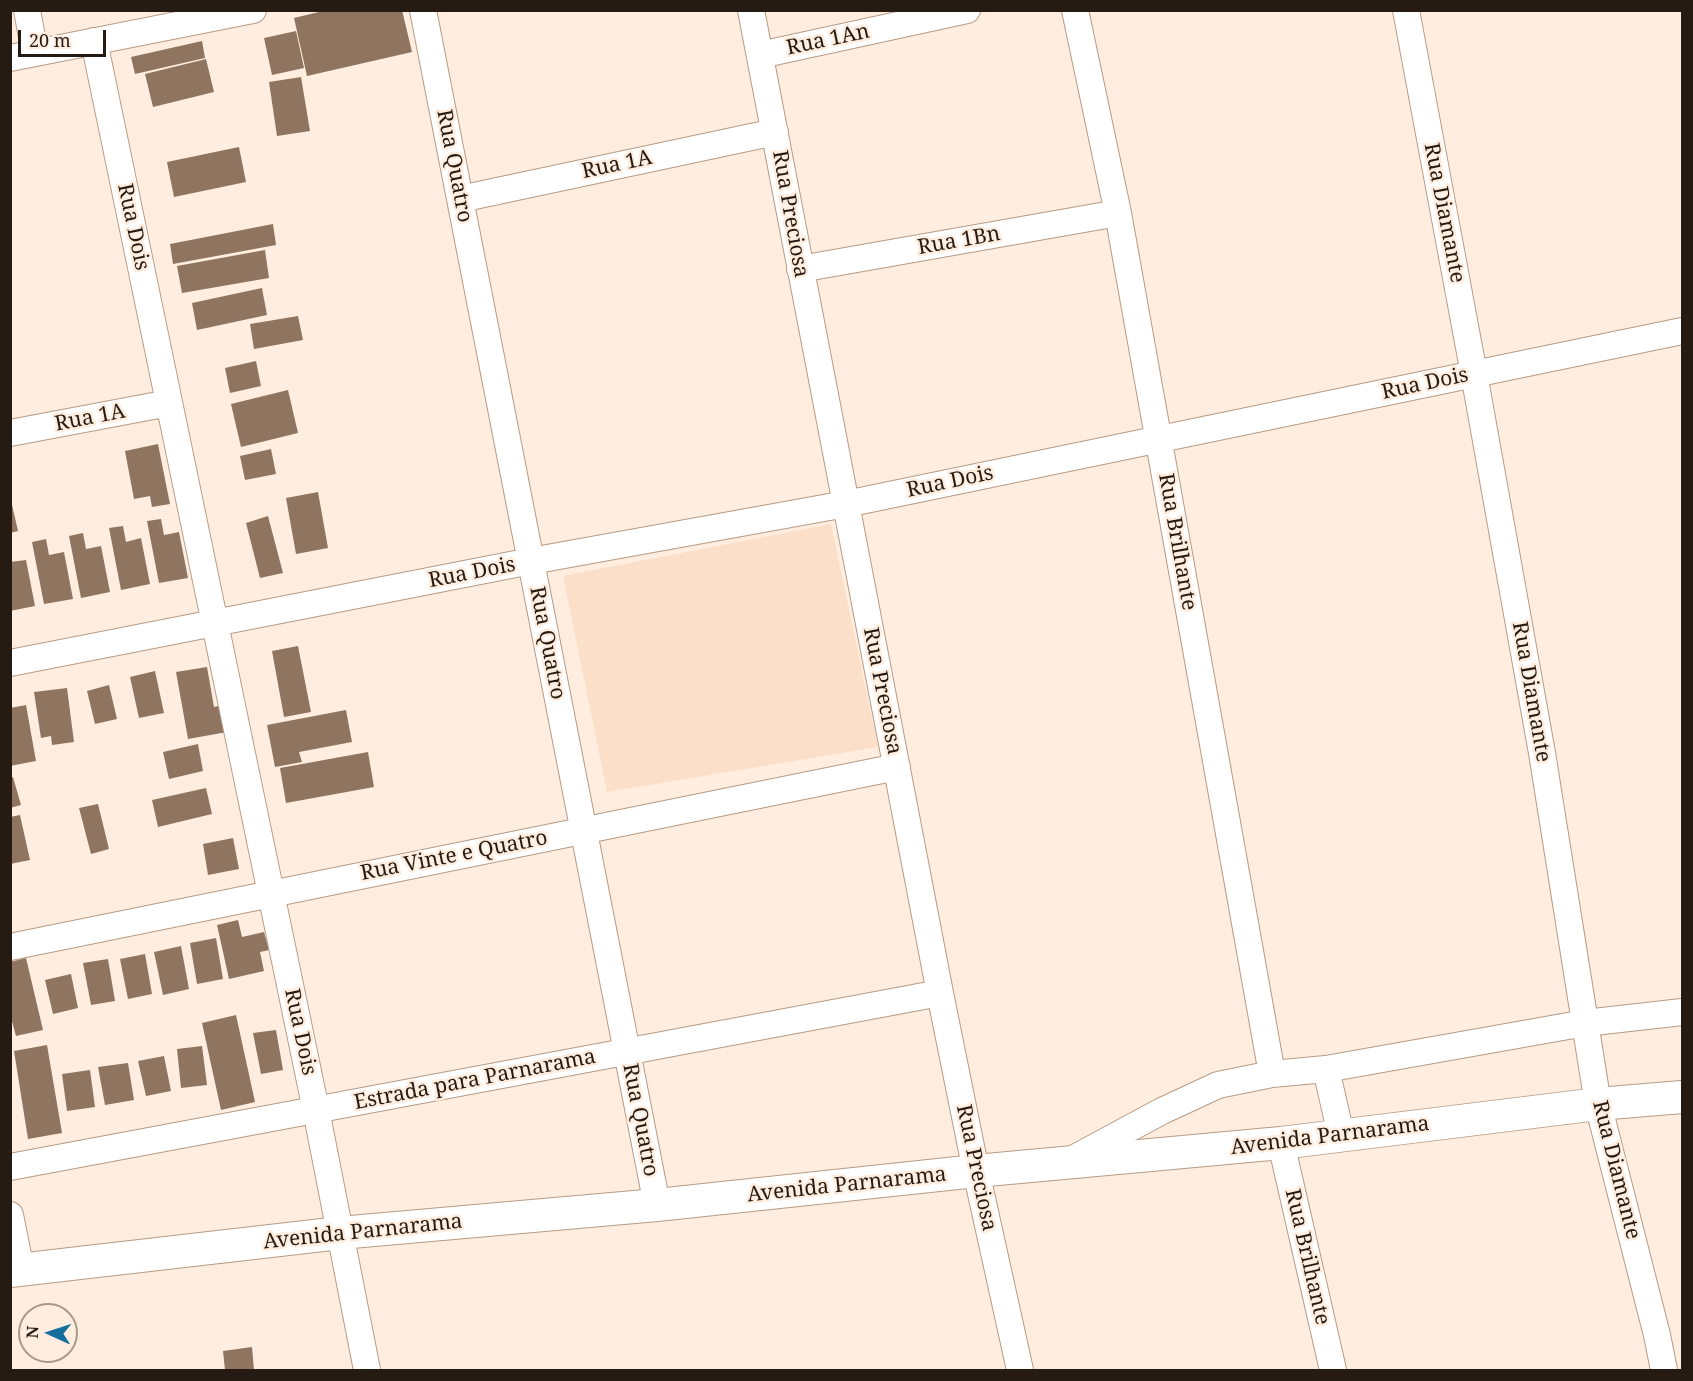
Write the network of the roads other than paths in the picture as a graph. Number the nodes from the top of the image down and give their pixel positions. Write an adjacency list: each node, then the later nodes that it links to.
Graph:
1 (27, 10): 10 (street)
2 (253, 10): 8 (street)
3 (423, 10): 12 (street, Rua Quatro)
4 (750, 10): 9 (street, Rua Preciosa)
5 (967, 10): 9 (street, Rua 1An)
6 (1075, 10): 13 (street, Rua Brilhante)
7 (1406, 10): 16 (street, Rua Diamante)
8 (94, 41): 10 (street); 17 (street, Rua Dois)
9 (759, 55): 11 (street, Rua Preciosa)
10 (23, 56)
11 (775, 132): 12 (street, Rua 1A); 14 (street, Rua Preciosa)
12 (460, 199): 21 (street, Rua Quatro)
13 (1118, 213): 14 (street, Rua 1Bn); 19 (street, Rua Brilhante)
14 (800, 269): 20 (street, Rua Preciosa)
15 (1683, 331): 16 (street, Rua Dois)
16 (1474, 374): 19 (street, Rua Dois); 30 (street, Rua Diamante)
17 (169, 403): 18 (street, Rua 1A); 22 (street, Rua Dois)
18 (10, 433)
19 (1159, 439): 20 (street, Rua Dois); 33 (street, Rua Brilhante)
20 (846, 504): 21 (street, Rua Dois); 24 (street, Rua Preciosa)
21 (531, 561): 22 (street, Rua Dois); 25 (street, Rua Quatro)
22 (215, 624): 23 (street, Rua Dois); 26 (street, Rua Dois)
23 (10, 663)
24 (897, 767): 25 (street, Rua Vinte e Quatro); 28 (street, Rua Preciosa)
25 (584, 830): 26 (street, Rua Vinte e Quatro); 31 (street, Rua Quatro)
26 (271, 893): 27 (street, Rua Vinte e Quatro); 36 (street, Rua Dois)
27 (10, 947)
28 (940, 993): 31 (street, Estrada para Parnarama); 41 (street, Rua Preciosa)
29 (1683, 1012): 30 (street)
30 (1585, 1023): 32 (street); 35 (street, Rua Diamante)
31 (627, 1052): 36 (street, Estrada para Parnarama); 42 (street, Rua Quatro)
32 (1326, 1069): 33 (street); 37 (street)
33 (1272, 1074): 39 (street)
34 (1683, 1097): 35 (street, Avenida Parnarama)
35 (1598, 1104): 37 (street, Avenida Parnarama); 49 (street, Rua Diamante)
36 (316, 1110): 40 (street, Estrada para Parnarama); 44 (street, Rua Dois)
37 (1341, 1135): 38 (street, Avenida Parnarama)
38 (1281, 1143): 39 (street, Avenida Parnarama); 48 (street, Rua Brilhante)
39 (1064, 1163): 41 (street, Avenida Parnarama)
40 (10, 1167)
41 (976, 1171): 42 (street, Avenida Parnarama); 47 (street, Rua Preciosa)
42 (657, 1205): 44 (street, Avenida Parnarama)
43 (10, 1215): 45 (street)
44 (340, 1233): 45 (street, Avenida Parnarama); 46 (street, Rua Dois)
45 (16, 1271)
46 (367, 1371)
47 (1020, 1371)
48 (1333, 1371)
49 (1664, 1371)

